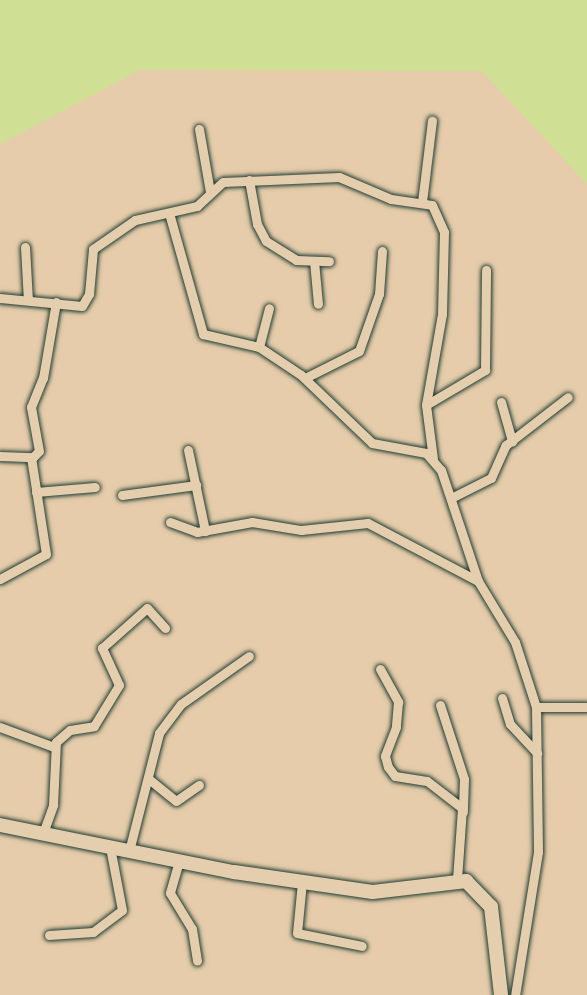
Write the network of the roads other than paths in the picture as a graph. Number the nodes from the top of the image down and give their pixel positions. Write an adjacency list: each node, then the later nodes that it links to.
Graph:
1 (432, 121): 5 (street)
2 (199, 129): 4 (street)
3 (249, 180): 4 (street); 5 (street); 9 (street)
4 (210, 192): 6 (street)
5 (422, 202): 21 (street)
6 (169, 213): 14 (street); 17 (street)
7 (25, 247): 13 (street)
8 (382, 251): 18 (street)
9 (314, 261): 10 (street); 15 (street)
10 (329, 261)
11 (486, 270): 21 (street)
12 (0, 298): 13 (street)
13 (28, 300): 14 (street)
14 (56, 302): 25 (street)
15 (318, 304)
16 (269, 308): 17 (street)
17 (259, 347): 18 (street)
18 (305, 378): 26 (street)
19 (568, 397): 22 (street)
20 (501, 402): 22 (street)
21 (426, 405): 26 (street)
22 (512, 441): 31 (street)
23 (188, 450): 27 (street)
24 (0, 456): 25 (street)
25 (31, 457): 29 (street)
26 (433, 459): 31 (street)
27 (196, 485): 30 (street); 33 (street)
28 (95, 488): 29 (street)
29 (36, 492): 34 (street)
30 (122, 495)
31 (452, 498): 35 (street)
32 (170, 522): 33 (street)
33 (205, 531): 35 (street)
34 (0, 579)
35 (478, 581): 41 (street)
36 (165, 628): 44 (street)
37 (249, 656): 46 (street)
38 (380, 669): 48 (street)
39 (502, 698): 45 (street)
40 (440, 705): 48 (street)
41 (536, 707): 42 (street); 45 (street)
42 (587, 707)
43 (0, 727): 44 (street)
44 (54, 747): 50 (street)
45 (537, 753): 60 (street)
46 (150, 780): 47 (street); 52 (street)
47 (199, 785)
48 (463, 813): 54 (street)
49 (0, 825): 50 (street)
50 (43, 833): 51 (street)
51 (110, 847): 52 (street); 56 (street)
52 (129, 851): 53 (street)
53 (179, 861): 55 (street); 58 (street)
54 (457, 879): 55 (street); 59 (street)
55 (302, 882): 57 (street)
56 (49, 934)
57 (362, 946)
58 (197, 961)
59 (501, 995)
60 (515, 995)

